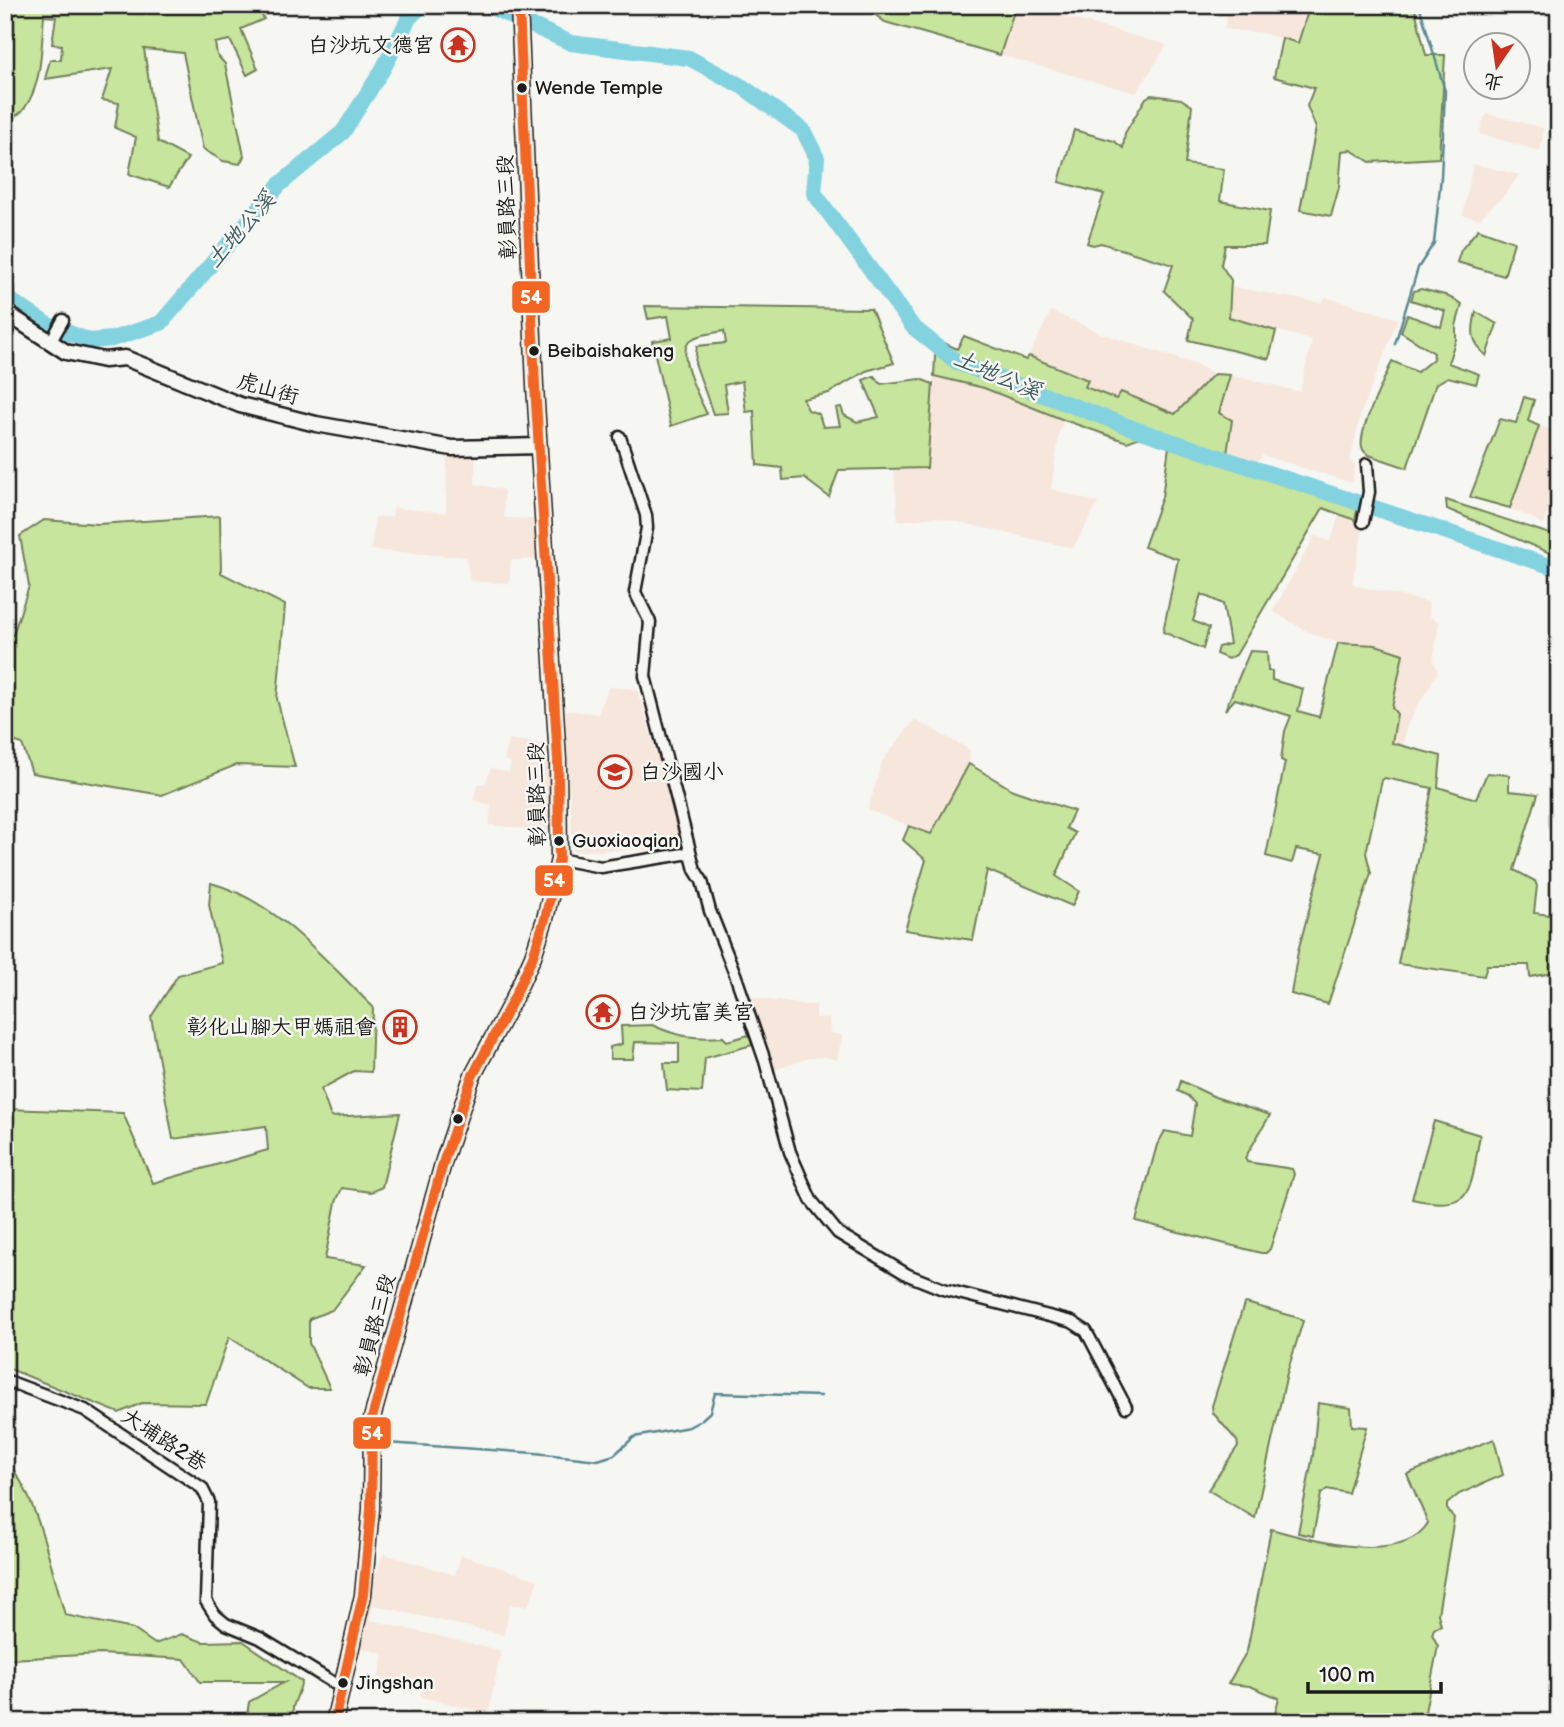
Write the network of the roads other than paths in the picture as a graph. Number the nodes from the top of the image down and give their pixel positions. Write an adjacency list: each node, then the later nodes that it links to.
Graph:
1 (520, 8): 6 (main road, 彰員路三段)
2 (5, 312): 4 (main road, 虎山街)
3 (63, 320): 4 (street)
4 (50, 343): 6 (main road, 虎山街)
5 (620, 437): 9 (street)
6 (538, 446): 10 (main road, 彰員路三段)
7 (1367, 464): 8 (street)
8 (1364, 517)
9 (691, 853): 10 (street); 12 (street)
10 (559, 859): 13 (main road, 彰員路三段)
11 (5, 1380): 13 (street, 大埔路2巷)
12 (1126, 1407)
13 (342, 1688): 14 (main road, 彰員路三段)
14 (334, 1722)

